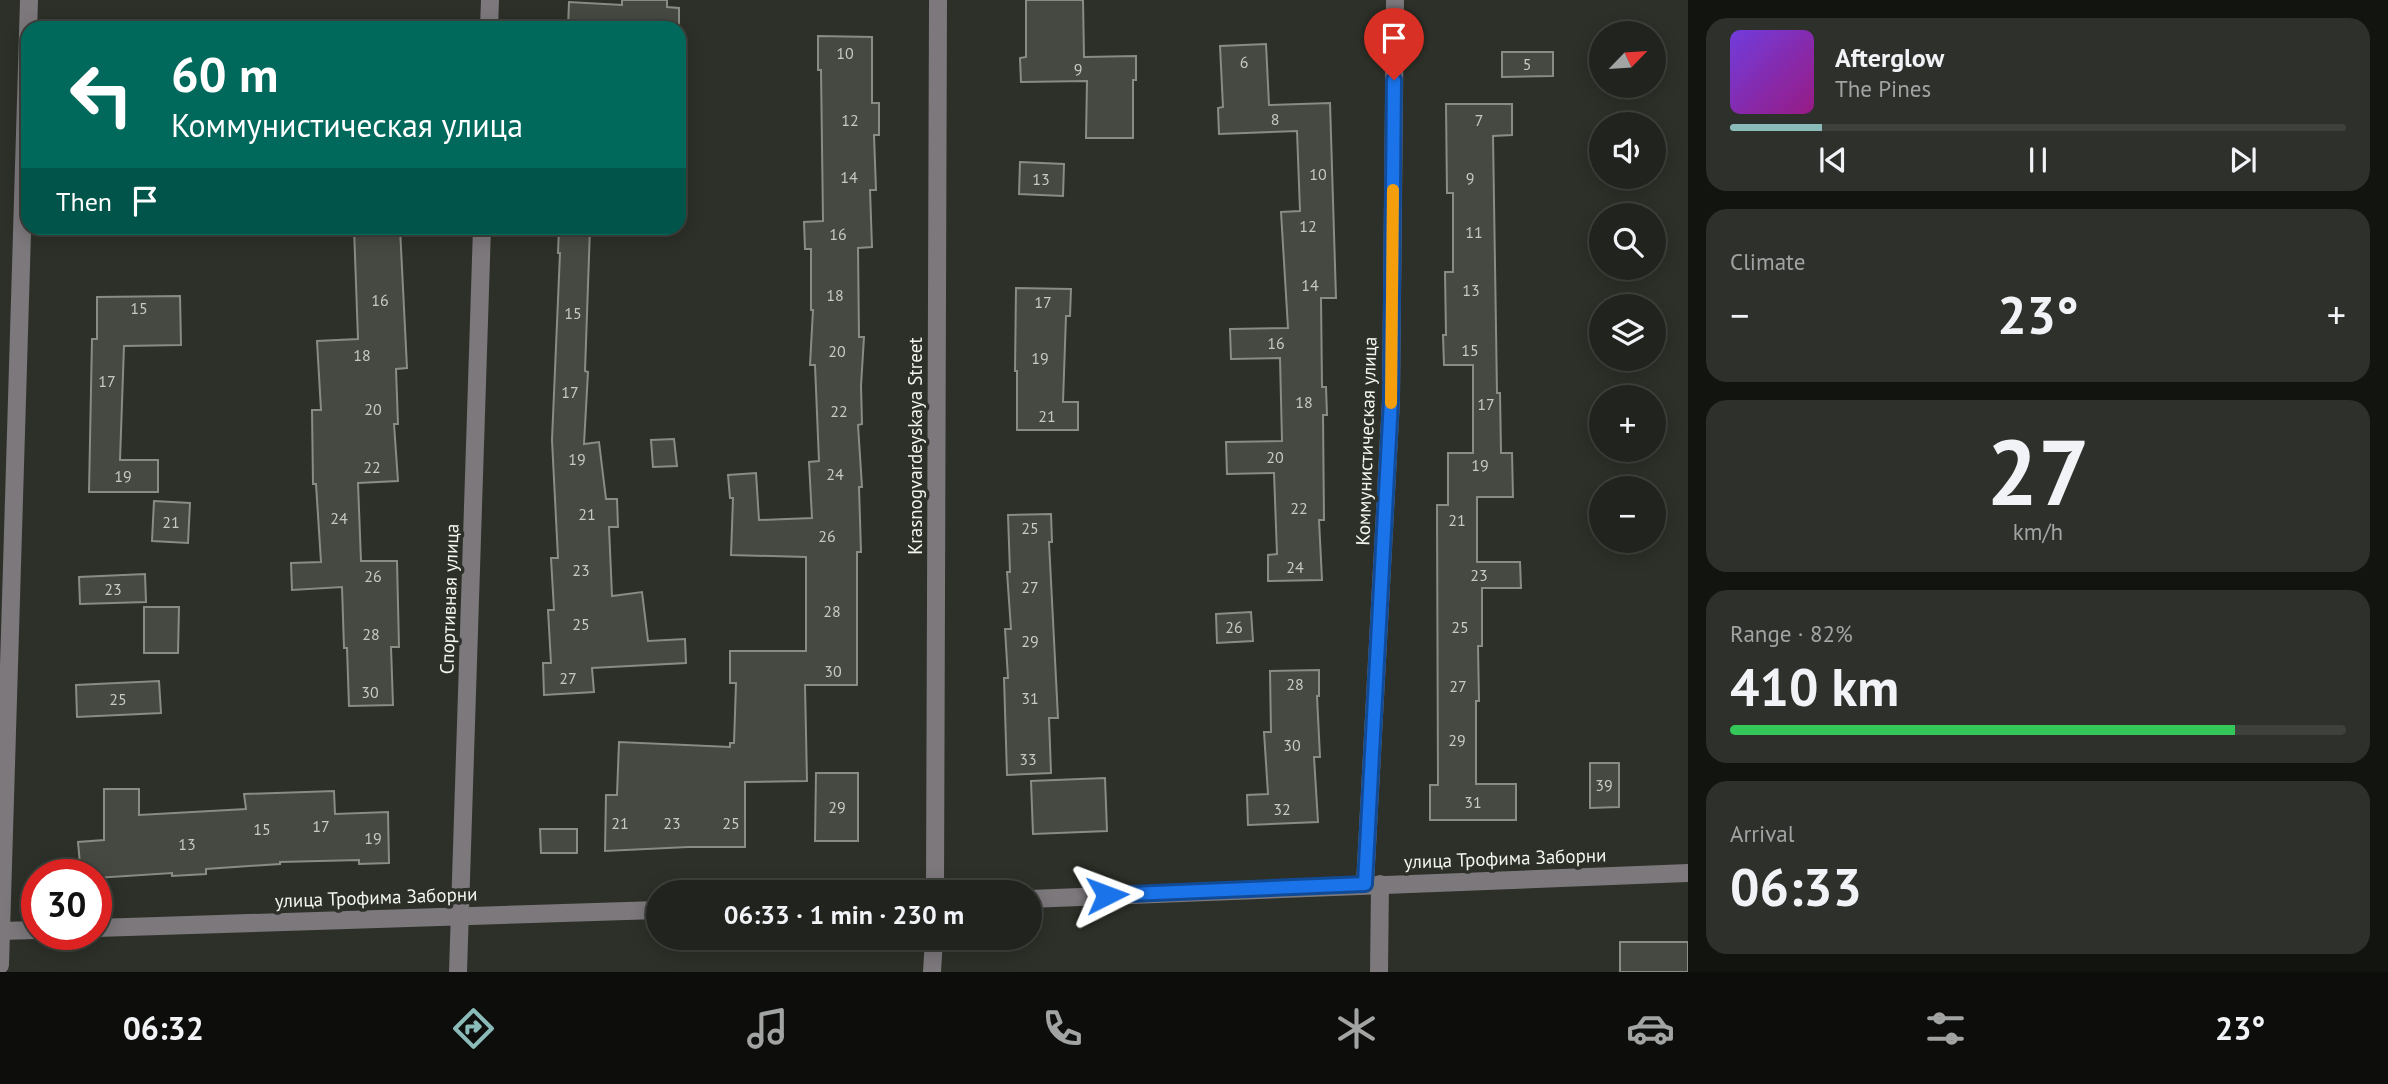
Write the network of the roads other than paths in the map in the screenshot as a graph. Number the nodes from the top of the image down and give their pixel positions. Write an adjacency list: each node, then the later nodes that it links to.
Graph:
1 (29, 0): 5 (street)
2 (490, 0): 6 (street)
3 (938, 0): 10 (street, Krasnogvardeyskaya Street)
4 (1395, 0): 11 (street, Коммунистическая улица)
5 (28, 21)
6 (489, 21)
7 (22, 235): 17 (street)
8 (482, 235): 14 (street, Спортивная улица)
9 (1688, 873): 11 (street, улица Трофима Заборни)
10 (935, 880)
11 (1372, 884): 12 (street, улица Трофима Заборни); 22 (street, Коммунистическая улица)
12 (1042, 898)
13 (646, 910): 14 (street, улица Трофима Заборни)
14 (460, 915): 15 (street, улица Трофима Заборни); 20 (street, Спортивная улица)
15 (112, 927)
16 (21, 930): 17 (street)
17 (0, 931): 19 (street)
18 (933, 950): 21 (street)
19 (0, 965)
20 (458, 972)
21 (932, 972)
22 (1379, 972)

